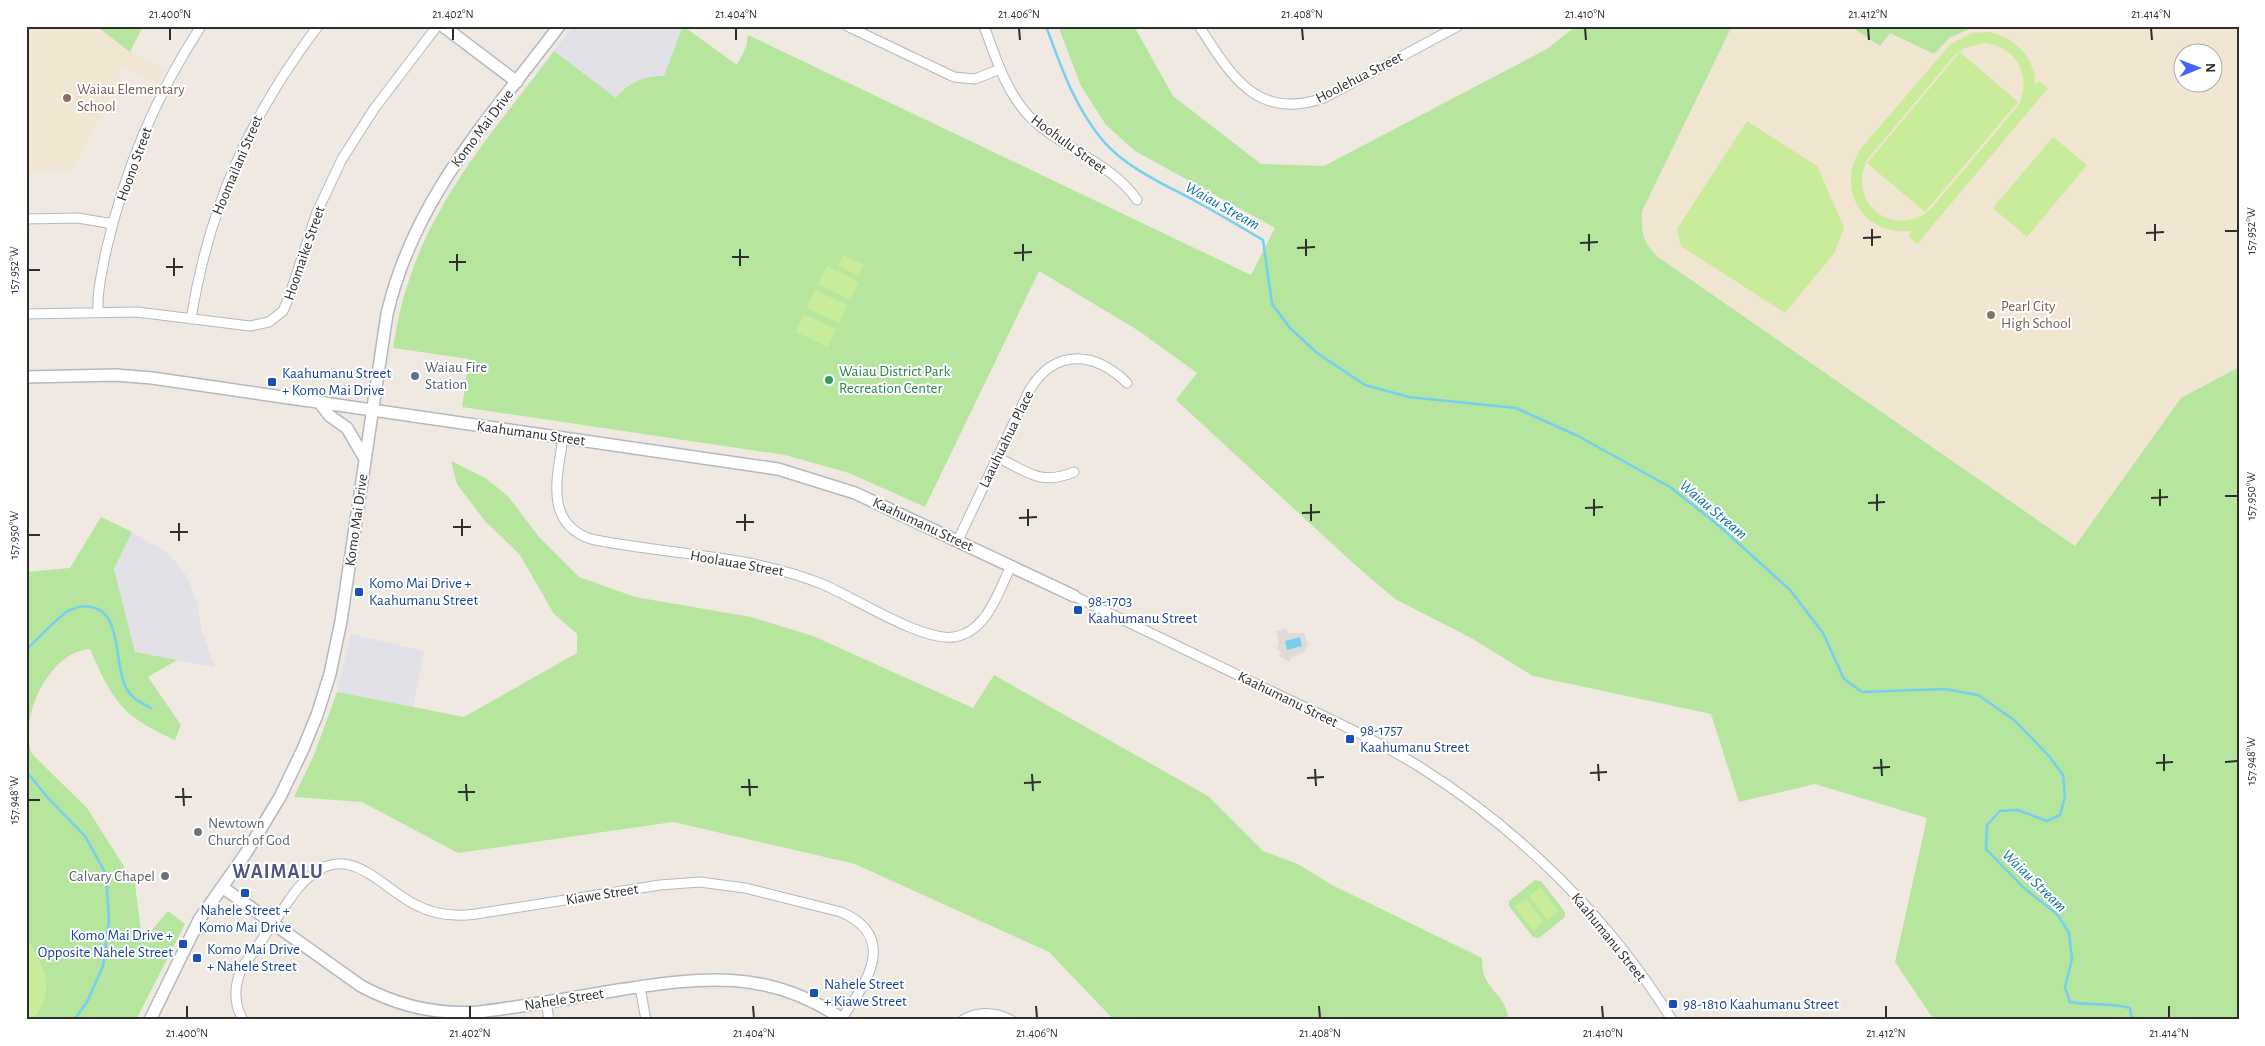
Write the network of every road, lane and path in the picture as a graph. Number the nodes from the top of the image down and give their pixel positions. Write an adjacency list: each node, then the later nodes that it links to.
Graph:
1 (201, 26): 14 (street, Hoono Street)
2 (318, 26): 17 (street, Hoomailani Street)
3 (437, 26): 17 (street, Hoomaike Street)
4 (443, 26): 11 (street)
5 (559, 26): 11 (street, Komo Mai Drive)
6 (847, 26): 10 (street)
7 (984, 26): 10 (street, Hoohulu Street)
8 (1198, 26): 9 (street, Hoolehua Street)
9 (1458, 26)
10 (1000, 69): 12 (street, Hoohulu Street)
11 (517, 82): 21 (street, Komo Mai Drive)
12 (1138, 200)
13 (26, 219): 14 (street)
14 (113, 224): 15 (street, Hoono Street)
15 (98, 312): 16 (street, Hoomaike Street); 17 (street, Hoomaike Street)
16 (26, 314)
17 (191, 319)
18 (26, 377): 20 (street, Kaahumanu Street)
19 (1127, 383): 23 (street, Laauhuahua Place)
20 (319, 402): 21 (street, Kaahumanu Street); 24 (street)
21 (372, 410): 22 (street, Kaahumanu Street); 24 (street, Komo Mai Drive)
22 (563, 437): 26 (street, Kaahumanu Street); 27 (street, Hoolauae Street)
23 (997, 457): 25 (street); 26 (street, Laauhuahua Place)
24 (365, 459): 29 (street, Komo Mai Drive)
25 (1074, 472)
26 (958, 540): 27 (street, Kaahumanu Street)
27 (1011, 566): 28 (street, Kaahumanu Street)
28 (1074, 596): 41 (street, Kaahumanu Street)
29 (222, 887): 30 (street, Nahele Street); 35 (street, Komo Mai Drive)
30 (273, 924): 33 (street, Nahele Street); 34 (street, Kiawe Street); 36 (street, Kiawe Street)
31 (640, 987): 32 (street, Nahele Street); 34 (street, Nahele Street); 38 (street)
32 (546, 1002): 33 (street, Nahele Street); 37 (street)
33 (453, 1016)
34 (843, 1019)
35 (150, 1020)
36 (244, 1020)
37 (549, 1020)
38 (646, 1020)
39 (963, 1020): 40 (street)
40 (1011, 1020)
41 (1672, 1020)

